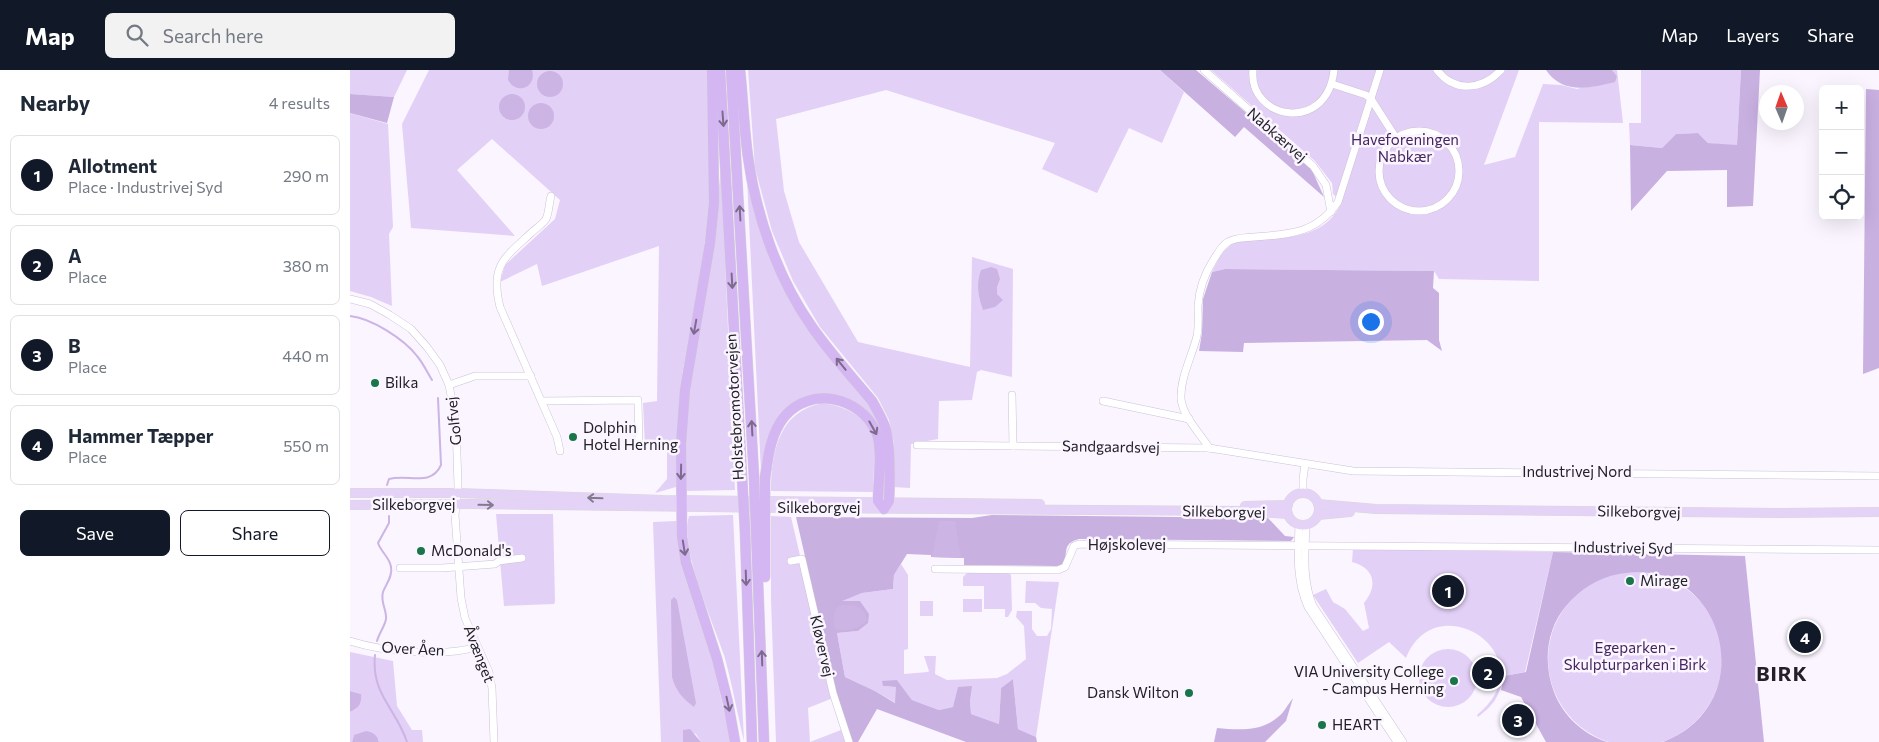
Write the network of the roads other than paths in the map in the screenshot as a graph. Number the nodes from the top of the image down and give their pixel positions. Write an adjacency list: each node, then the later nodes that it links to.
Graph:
1 (712, 70): 33 (highway, one-way to 33)
2 (720, 70): 58 (highway, Holstebromotorvejen, one-way to 58, bridge)
3 (731, 70): 45 (highway, Holstebromotorvejen, one-way to 3, bridge)
4 (740, 70): 35 (highway, one-way to 4)
5 (1204, 70): 15 (street, Nabkærvej)
6 (1253, 70): 11 (street)
7 (1334, 70): 11 (street)
8 (1380, 70): 12 (street)
9 (1438, 70): 10 (street)
10 (1501, 70)
11 (1332, 84): 12 (street)
12 (1371, 99): 13 (street); 15 (street)
13 (1396, 138): 13 (street)
14 (550, 196): 17 (street)
15 (1331, 212): 22 (street)
16 (350, 299): 18 (street, Golfvej)
17 (530, 376): 18 (street); 20 (street)
18 (449, 385): 32 (street, Golfvej)
19 (1012, 395): 25 (street)
20 (542, 401): 24 (street); 27 (street)
21 (1103, 401): 22 (street)
22 (1189, 419): 26 (street)
23 (917, 445): 25 (street, Sandgaardsvej)
24 (639, 446)
25 (1013, 446): 26 (street, Sandgaardsvej)
26 (1209, 448): 28 (street, Sandgaardsvej)
27 (560, 451)
28 (1305, 464): 29 (street, Industrivej Nord); 31 (street)
29 (1879, 476)
30 (350, 493): 32 (main road, Silkeborgvej)
31 (1303, 493): 36 (main road); 39 (main road)
32 (458, 494): 33 (main road, Silkeborgvej, one-way to 32); 34 (street, Golfvej)
33 (681, 503): 34 (main road, Silkeborgvej, one-way to 33); 35 (main road, Silkeborgvej); 57 (highway, one-way to 57)
34 (456, 504): 37 (main road, Silkeborgvej); 50 (street, Åvænget)
35 (884, 504): 39 (main road, Silkeborgvej); 45 (highway, one-way to 35, bridge)
36 (1318, 504): 38 (main road, Silkeborgvej); 42 (main road)
37 (350, 505)
38 (1376, 509): 41 (main road, Silkeborgvej); 42 (main road, Silkeborgvej)
39 (1288, 510): 44 (main road)
40 (1879, 512): 41 (main road, Silkeborgvej)
41 (1781, 513): 43 (main road, Silkeborgvej)
42 (1318, 515): 44 (main road)
43 (1879, 517)
44 (1302, 524): 46 (street)
45 (760, 529): 59 (highway, one-way to 45)
46 (1302, 546): 47 (street, Industrivej Syd); 52 (street, Højskolevej); 55 (street)
47 (1879, 550)
48 (522, 558): 50 (street)
49 (791, 561): 60 (street, Kløvervej)
50 (458, 567): 51 (street); 54 (street, Åvænget)
51 (400, 568)
52 (935, 569)
53 (350, 641): 54 (street, Over Åen)
54 (477, 647): 56 (street, Åvænget)
55 (1393, 731): 61 (street); 62 (street)
56 (494, 742)
57 (735, 742)
58 (752, 742)
59 (764, 742)
60 (848, 742)
61 (1397, 742)
62 (1403, 742)

